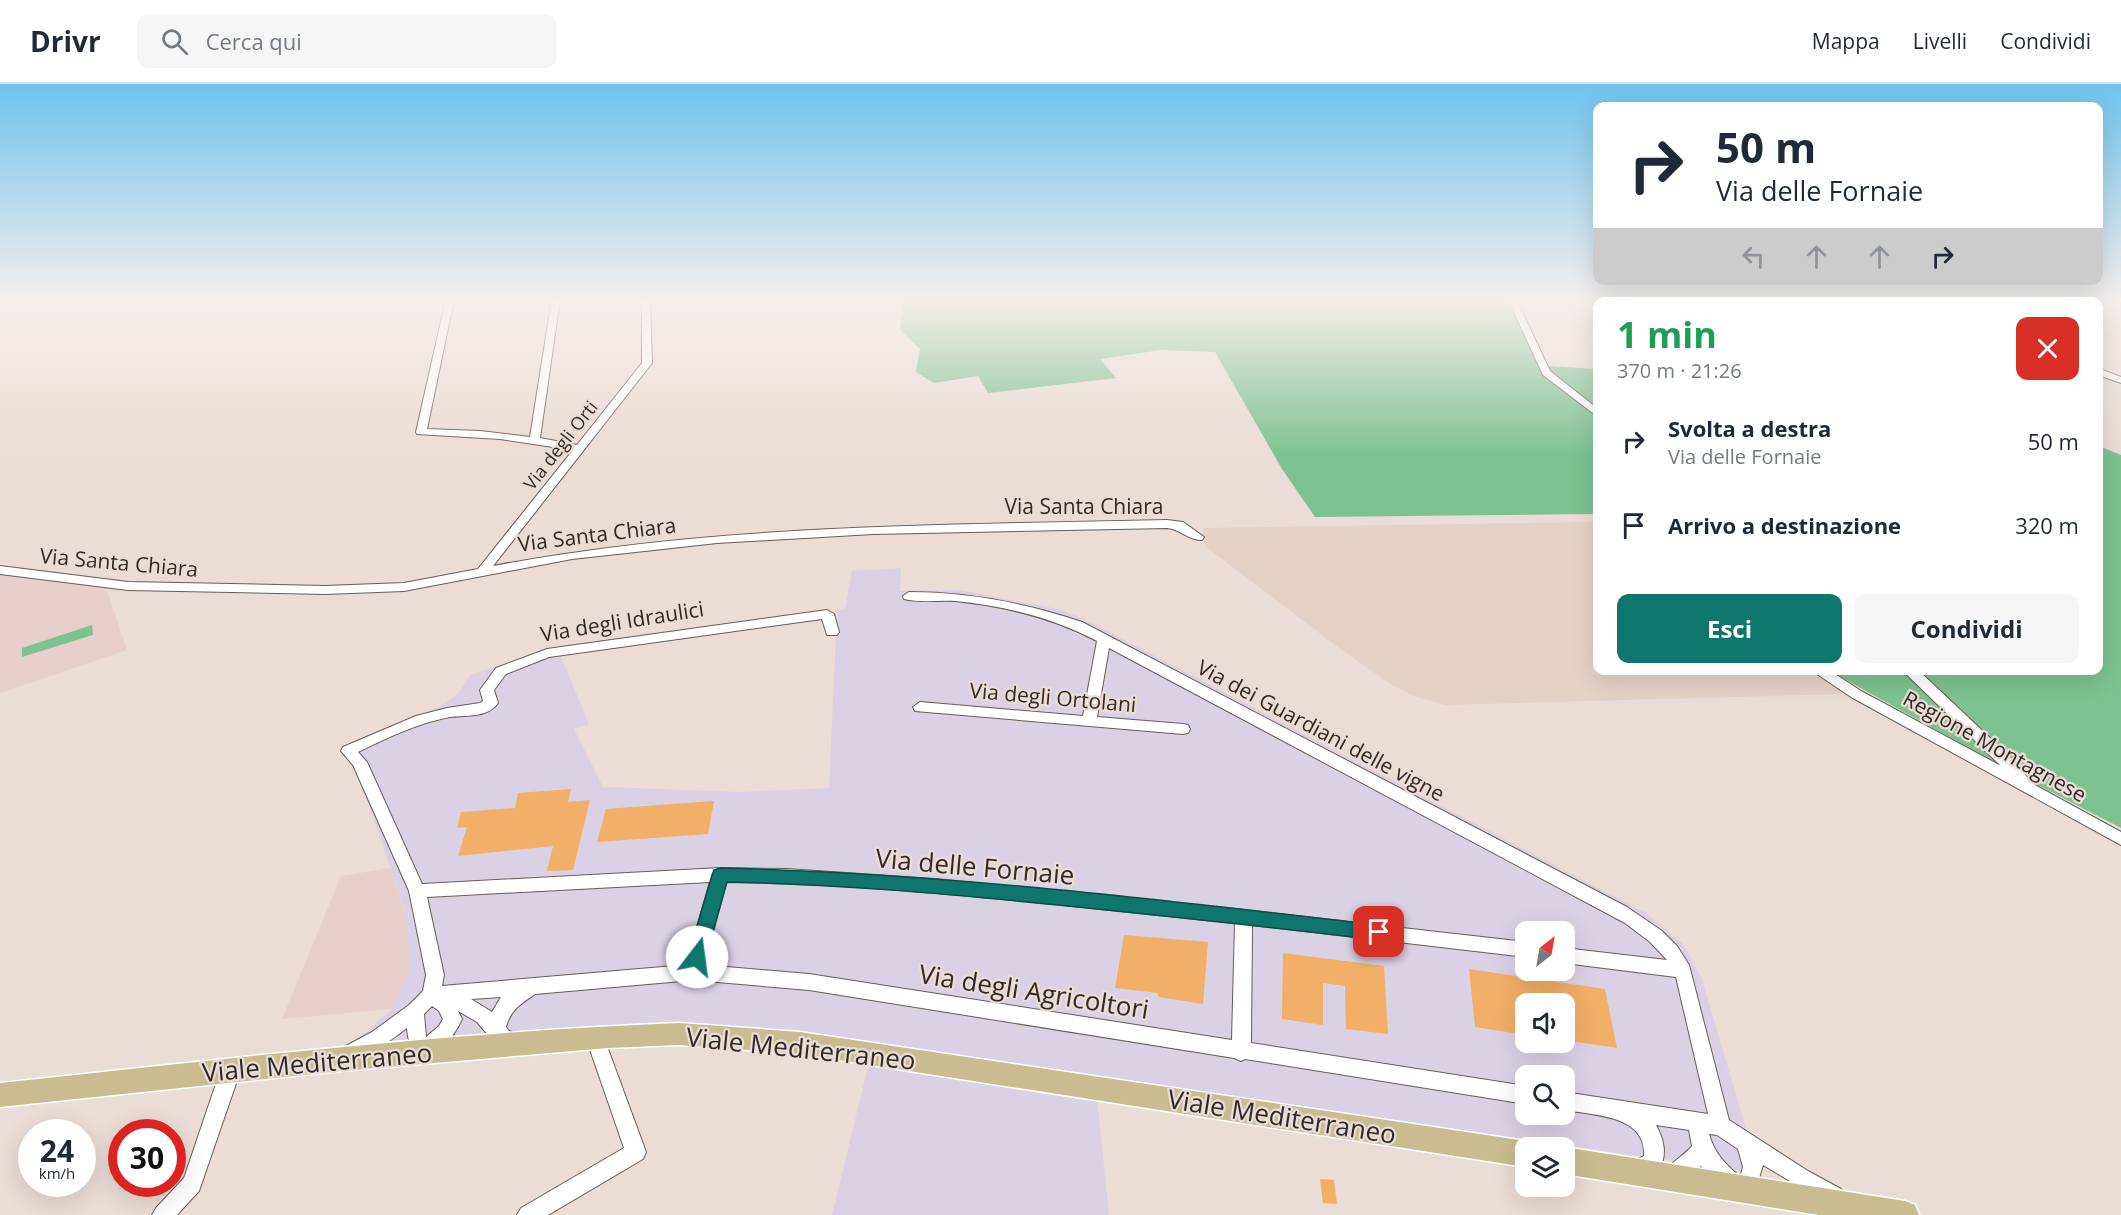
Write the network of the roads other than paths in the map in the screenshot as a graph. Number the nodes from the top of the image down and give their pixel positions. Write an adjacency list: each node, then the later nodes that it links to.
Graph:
1 (438, 352): 8 (street)
2 (549, 352): 8 (street)
3 (646, 352): 9 (street, Via degli Orti)
4 (1536, 352): 7 (street)
5 (2103, 373): 6 (street)
6 (2121, 380)
7 (1593, 410)
8 (535, 439): 9 (street)
9 (578, 448): 12 (street, Via degli Orti)
10 (1198, 537): 12 (street, Via Santa Chiara)
11 (0, 570): 12 (street, Via Santa Chiara)
12 (484, 570)
13 (909, 596): 15 (street, Via dei Guardiani delle vigne)
14 (832, 632): 24 (street, Via degli Idraulici)
15 (1104, 639): 19 (street); 28 (street, Via dei Guardiani delle vigne)
16 (1827, 675): 21 (street, Regione Montagnese)
17 (1914, 675): 21 (street)
18 (920, 707): 19 (street, Via degli Ortolani)
19 (1089, 721): 20 (street, Via degli Ortolani)
20 (1184, 729)
21 (2031, 791): 22 (street, Regione Montagnese)
22 (2121, 839)
23 (720, 875): 24 (street, Via delle Fornaie); 25 (street, Via delle Fornaie); 29 (street)
24 (417, 891): 32 (street, Via degli Idraulici)
25 (1244, 916): 26 (street, Via delle Fornaie); 40 (street)
26 (1515, 949)
27 (1575, 956): 28 (street)
28 (1683, 970): 48 (street, Via dei Guardiani delle vigne)
29 (693, 972): 30 (street, Via degli Agricoltori); 40 (street, Via degli Agricoltori)
30 (533, 986): 31 (street, Via degli Agricoltori); 36 (street, Via degli Agricoltori)
31 (490, 990): 32 (street, Via degli Agricoltori); 33 (street, Via degli Agricoltori)
32 (431, 995): 33 (street); 34 (street); 35 (street)
33 (466, 1004): 35 (street, Via degli Agricoltori); 36 (street)
34 (415, 1011): 39 (street); 41 (street)
35 (453, 1019): 39 (street)
36 (496, 1028): 38 (street)
37 (596, 1038): 38 (main road, Viale Mediterraneo); 51 (main road, Viale Mediterraneo); 58 (street)
38 (520, 1044): 39 (main road, Viale Mediterraneo)
39 (423, 1052): 41 (main road, Viale Mediterraneo)
40 (1241, 1052): 43 (street, Via degli Agricoltori)
41 (341, 1059): 42 (main road, Viale Mediterraneo)
42 (231, 1069): 44 (main road, Viale Mediterraneo); 57 (street)
43 (1515, 1093)
44 (0, 1095)
45 (1575, 1103): 46 (street)
46 (1624, 1110): 47 (street); 53 (street)
47 (1697, 1122): 48 (street); 50 (street)
48 (1721, 1126): 49 (street)
49 (1748, 1143): 55 (street); 56 (street)
50 (1702, 1150): 54 (street); 55 (street)
51 (1515, 1152)
52 (1575, 1162): 53 (main road)
53 (1637, 1171): 54 (main road)
54 (1672, 1177): 55 (main road)
55 (1735, 1187): 56 (main road)
56 (1857, 1208): 59 (main road)
57 (163, 1215)
58 (528, 1215)
59 (1905, 1215)

